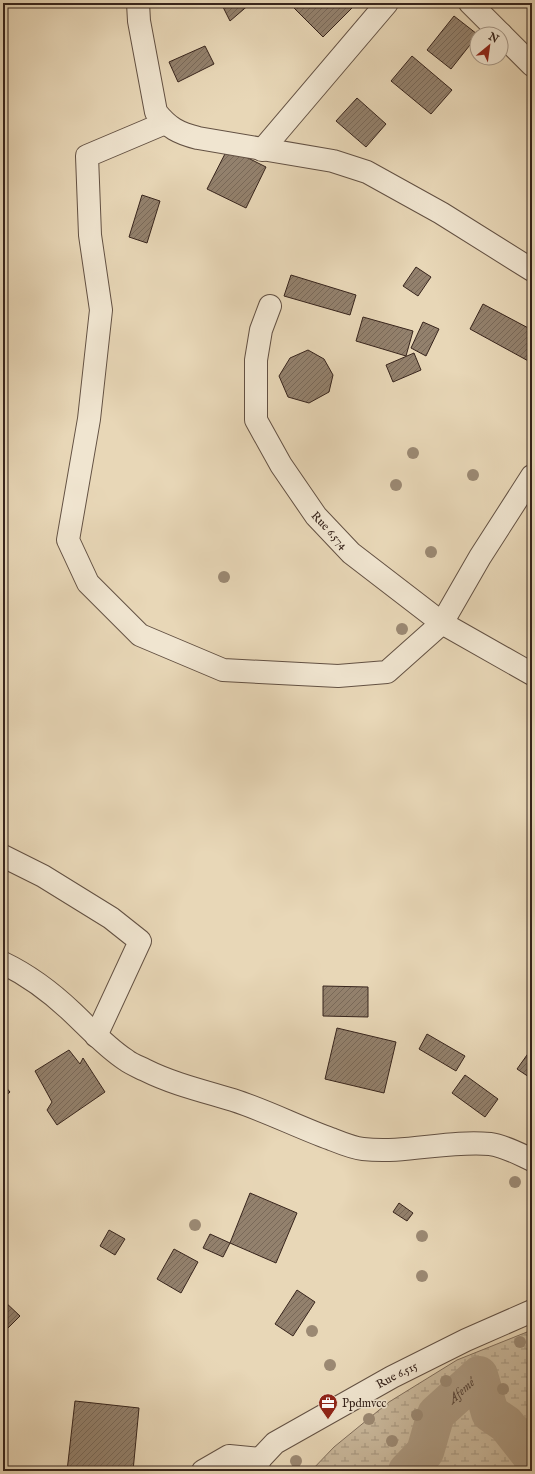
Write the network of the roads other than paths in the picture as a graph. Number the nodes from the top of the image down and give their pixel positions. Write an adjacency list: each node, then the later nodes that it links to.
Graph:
1 (138, 3): 7 (street)
2 (387, 3): 8 (street)
3 (470, 3): 4 (street)
4 (493, 26)
5 (509, 42): 6 (street)
6 (532, 65)
7 (165, 123): 8 (street); 12 (street)
8 (262, 150): 9 (street)
9 (532, 270)
10 (270, 306): 12 (street, Rue 6.574)
11 (532, 476): 12 (street)
12 (442, 623): 13 (street, Rue 6.574)
13 (532, 674)
14 (3, 856): 16 (street)
15 (3, 963): 16 (street)
16 (96, 1036): 17 (street)
17 (532, 1160)
18 (532, 1311): 19 (street, Rue 6.515)
19 (258, 1465): 20 (street)
20 (203, 1471)

